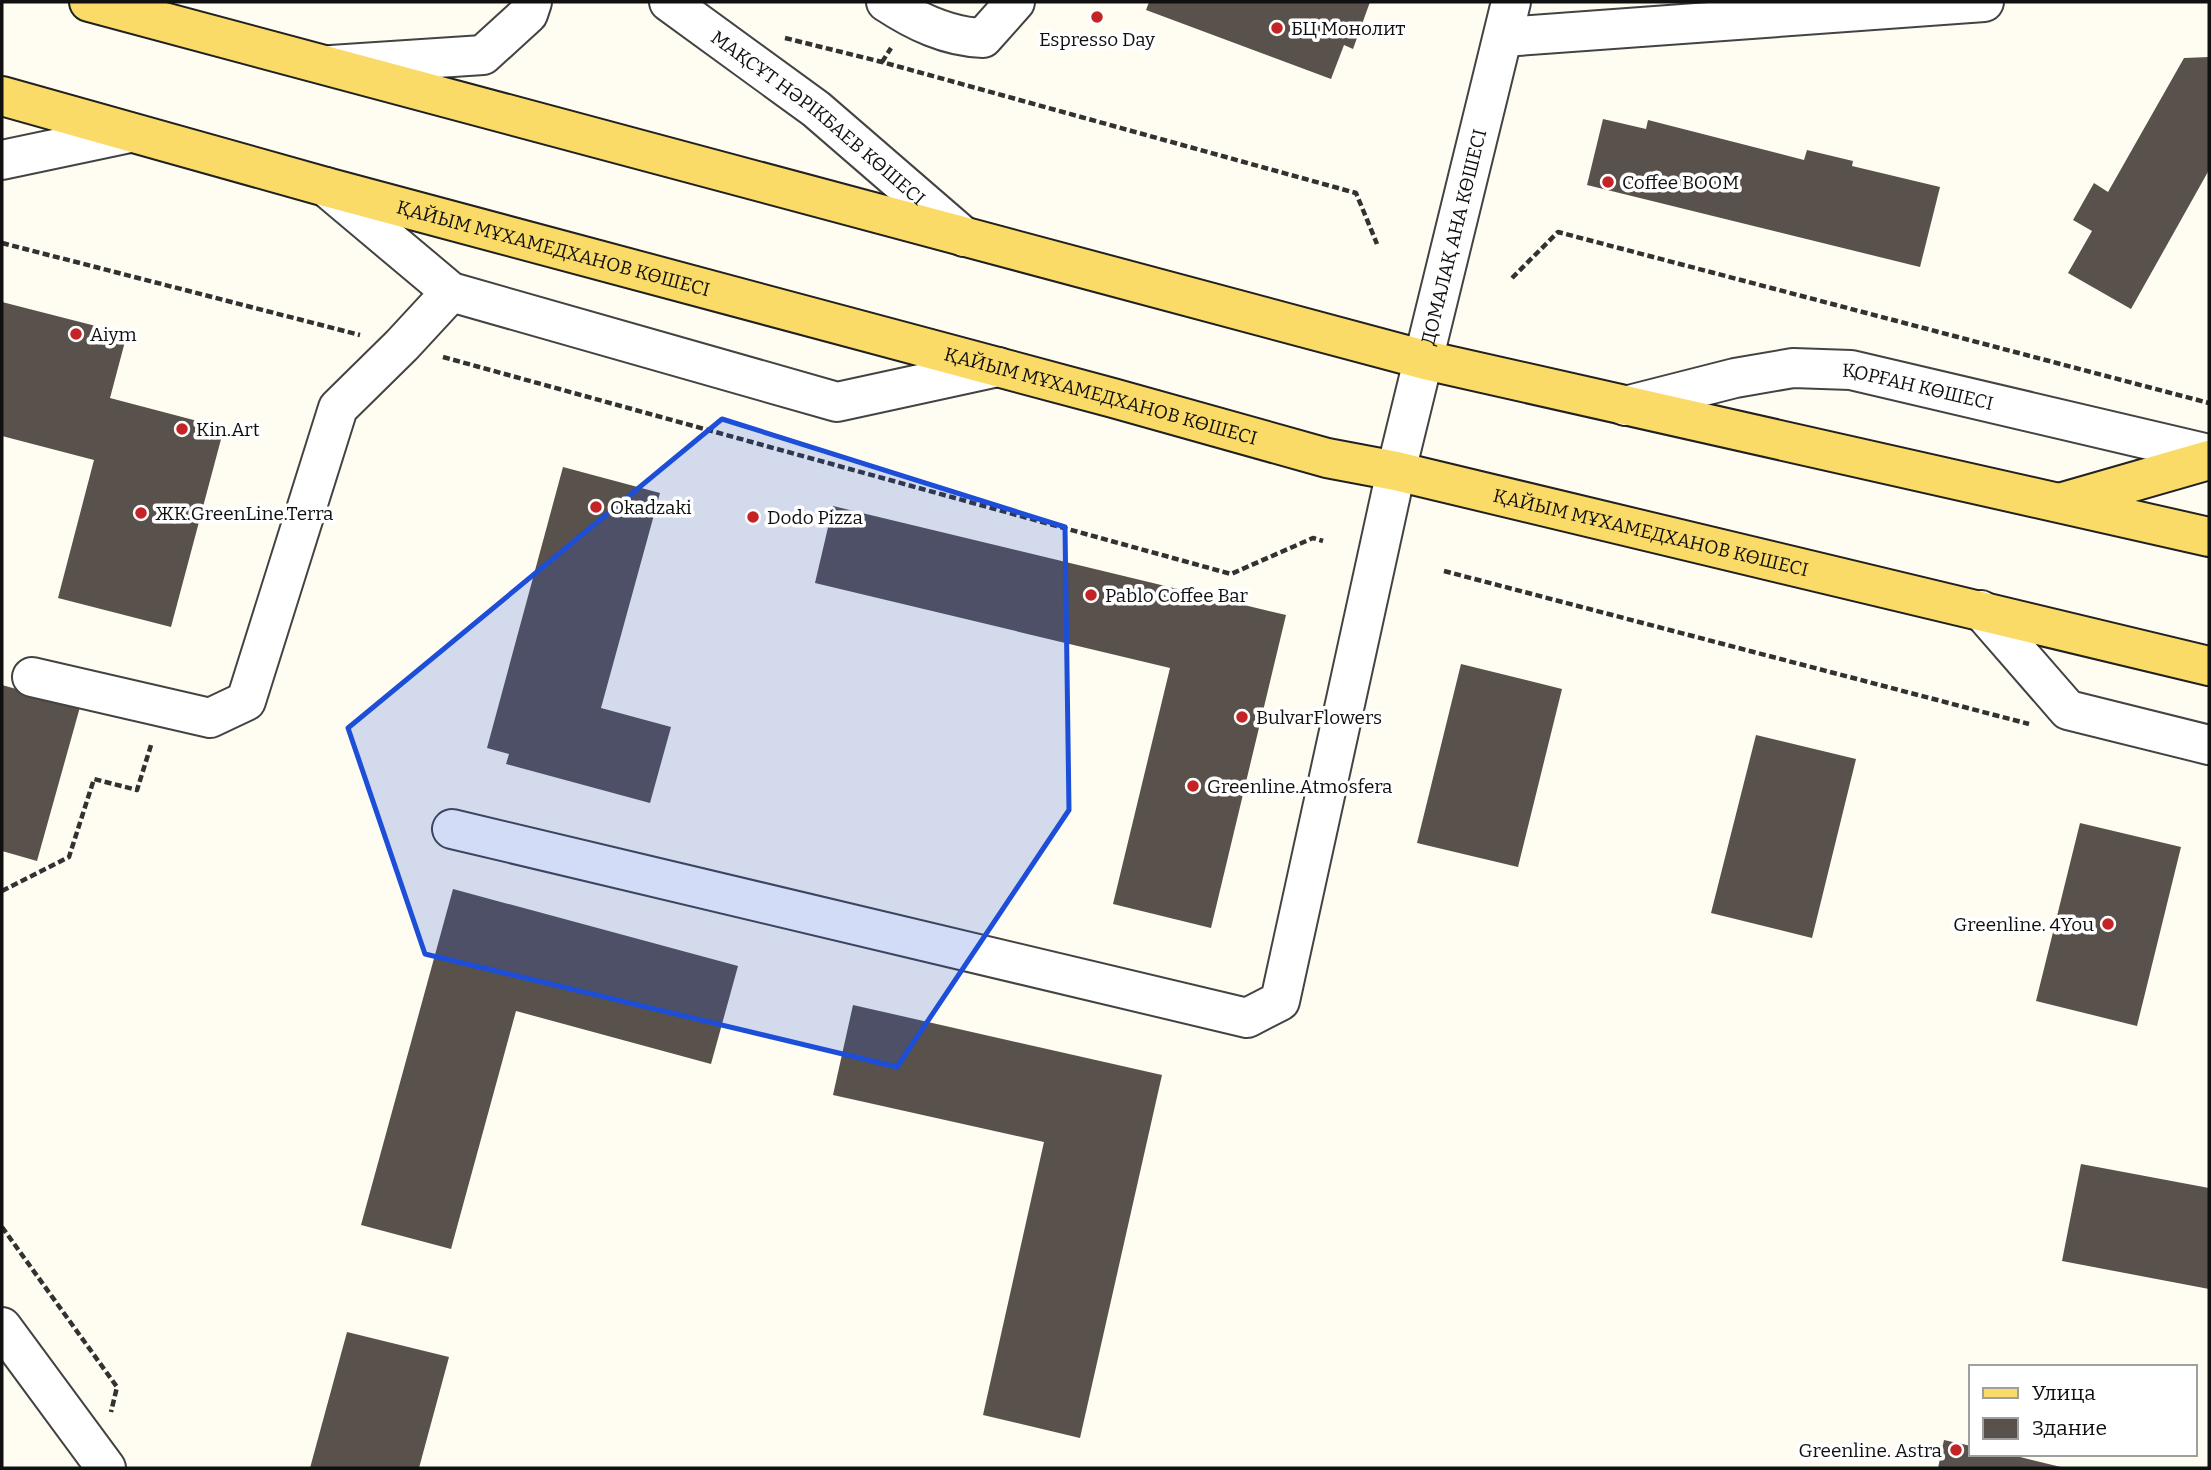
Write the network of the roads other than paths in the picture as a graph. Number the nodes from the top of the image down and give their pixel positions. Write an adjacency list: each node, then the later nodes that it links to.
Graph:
1 (89, 2): 7 (main road)
2 (532, 2): 9 (street)
3 (669, 2): 14 (street, МАҚСҰТ НӘРІКБАЕВ КӨШЕСІ)
4 (886, 2): 5 (street)
5 (1015, 2)
6 (1984, 2): 8 (street)
7 (153, 12): 9 (main road)
8 (1507, 19): 16 (street, ДОМАЛАҚ АНА КӨШЕСІ)
9 (322, 65): 14 (main road)
10 (2, 96): 11 (main road, ҚАЙЫМ МҰХАМЕДХАНОВ КӨШЕСІ)
11 (130, 133): 12 (street); 13 (main road, ҚАЙЫМ МҰХАМЕДХАНОВ КӨШЕСІ)
12 (2, 160)
13 (326, 187): 15 (street); 17 (main road, ҚАЙЫМ МҰХАМЕДХАНОВ КӨШЕСІ)
14 (964, 237): 16 (main road)
15 (451, 292): 17 (street); 26 (street)
16 (1425, 360): 18 (main road); 21 (street, ДОМАЛАҚ АНА КӨШЕСІ)
17 (998, 367): 21 (main road, ҚАЙЫМ МҰХАМЕДХАНОВ КӨШЕСІ)
18 (1625, 405): 19 (street, ҚОРҒАН КӨШЕСІ); 22 (main road)
19 (2209, 454)
20 (2209, 460): 22 (main road)
21 (1396, 471): 24 (main road, ҚАЙЫМ МҰХАМЕДХАНОВ КӨШЕСІ); 28 (street, ДОМАЛАҚ АНА КӨШЕСІ)
22 (2060, 503): 23 (main road)
23 (2209, 537)
24 (1981, 610): 25 (main road, ҚАЙЫМ МҰХАМЕДХАНОВ КӨШЕСІ); 27 (street)
25 (2209, 666)
26 (32, 677)
27 (2209, 745)
28 (453, 829)
29 (2, 1327): 30 (street)
30 (103, 1465)

